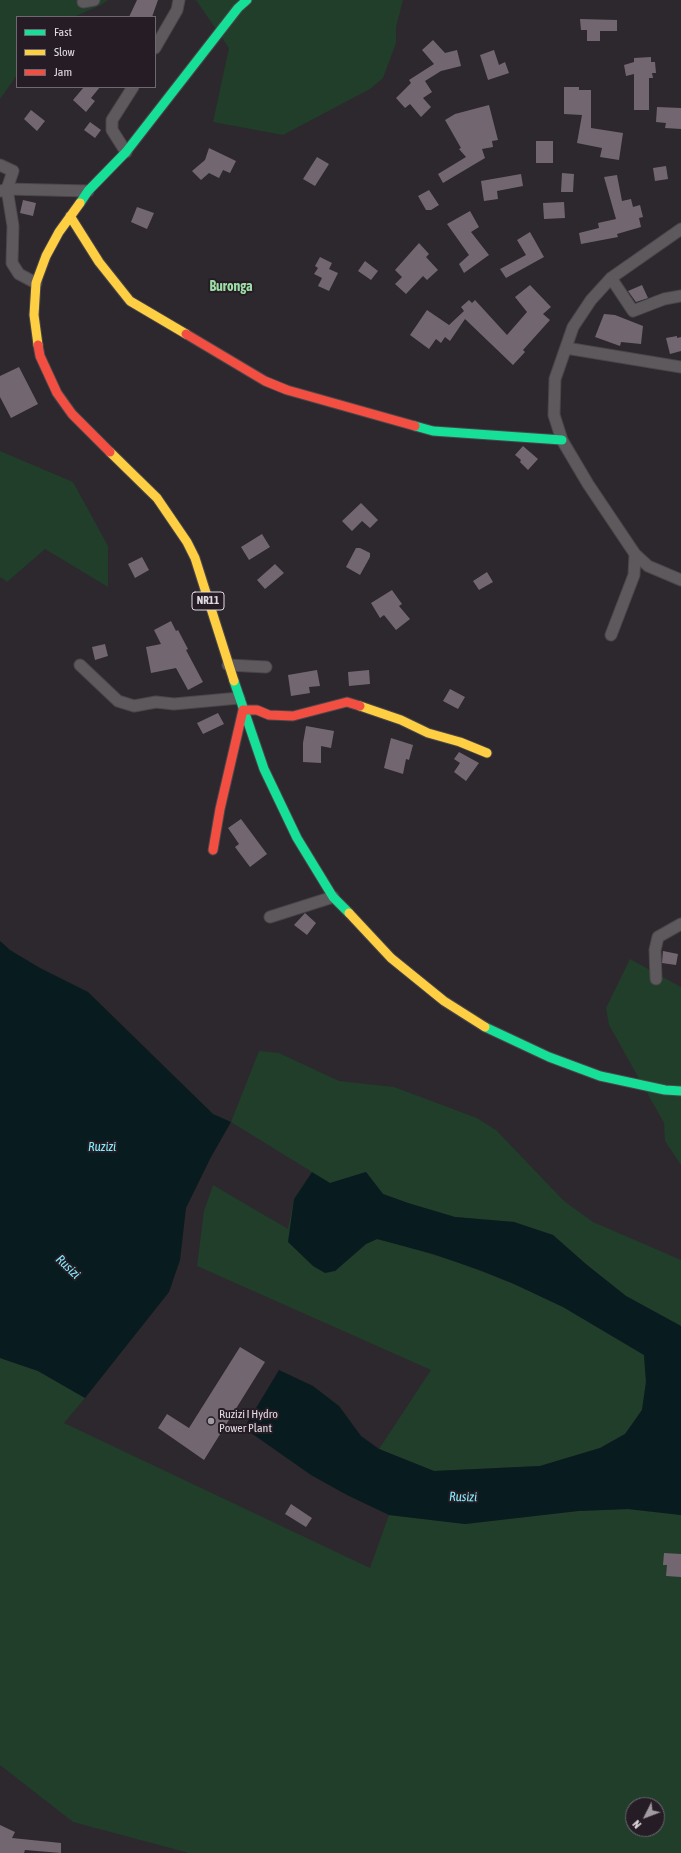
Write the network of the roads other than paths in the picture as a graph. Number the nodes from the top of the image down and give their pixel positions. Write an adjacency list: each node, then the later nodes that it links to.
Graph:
1 (179, 0): 3 (street)
2 (248, 0): 5 (main road, NR11)
3 (156, 46)
4 (132, 88): 5 (street)
5 (126, 152): 8 (main road, NR11)
6 (0, 165): 7 (street)
7 (4, 190): 8 (street); 12 (street)
8 (88, 191): 9 (main road, NR11)
9 (70, 216): 12 (main road, NR11); 16 (main road)
10 (681, 229): 11 (street)
11 (612, 278): 13 (street); 14 (street)
12 (36, 283): 21 (main road, NR11)
13 (681, 296)
14 (566, 348): 15 (street); 16 (street)
15 (681, 367)
16 (562, 440): 17 (street)
17 (635, 554): 18 (street); 19 (street)
18 (681, 580)
19 (611, 635)
20 (80, 665): 23 (street)
21 (228, 665): 22 (street); 23 (main road, NR11)
22 (266, 667)
23 (239, 698): 24 (main road, NR11)
24 (243, 710): 25 (main road); 26 (main road); 27 (main road, NR11)
25 (487, 753)
26 (213, 850)
27 (333, 897): 28 (street); 31 (main road, NR11)
28 (270, 917)
29 (681, 924): 30 (street)
30 (656, 979)
31 (681, 1091)

